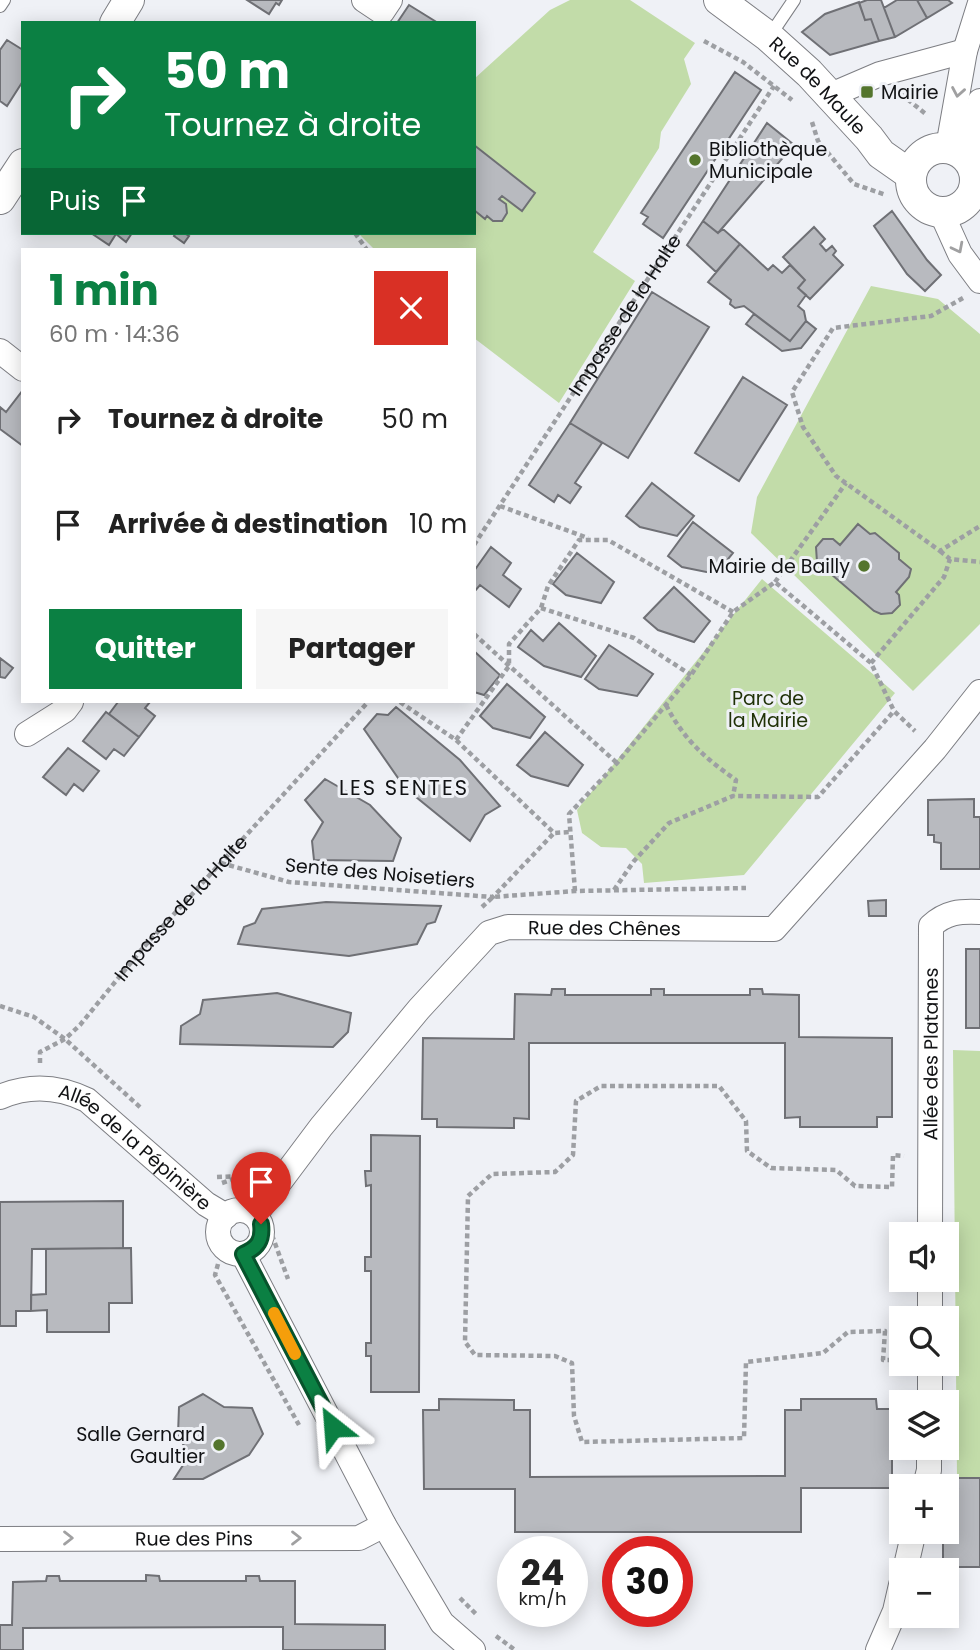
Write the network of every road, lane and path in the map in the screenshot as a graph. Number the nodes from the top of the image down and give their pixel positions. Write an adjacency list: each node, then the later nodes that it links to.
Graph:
1 (4, 0): 8 (lane)
2 (129, 0): 9 (street)
3 (364, 0): 4 (street)
4 (390, 0)
5 (719, 0): 10 (street, Rue de Maule)
6 (794, 0): 10 (lane)
7 (980, 2): 12 (street)
8 (0, 6)
9 (115, 21)
10 (769, 37): 14 (street, Rue de Maule)
11 (704, 41): 28 (path, Impasse de la Halte)
12 (965, 51): 14 (street); 18 (street, one-way to 18)
13 (893, 86): 16 (path)
14 (831, 95): 20 (street, Rue de Maule)
15 (980, 102): 18 (street)
16 (927, 115)
17 (813, 123): 21 (path)
18 (958, 153): 20 (street); 23 (street)
19 (21, 167): 22 (street)
20 (911, 175): 23 (street)
21 (874, 191)
22 (0, 199)
23 (961, 214): 24 (street, one-way to 24)
24 (973, 288): 27 (path)
25 (0, 351): 26 (street)
26 (21, 367)
27 (846, 483): 32 (path); 35 (path)
28 (500, 506): 30 (path); 31 (path, Impasse de la Halte)
29 (980, 526): 32 (path)
30 (592, 540): 36 (path); 37 (path)
31 (476, 542)
32 (940, 551): 33 (path)
33 (950, 559): 34 (path); 39 (path)
34 (980, 562)
35 (775, 582): 37 (path); 39 (path)
36 (541, 608): 40 (path); 41 (path)
37 (733, 612): 41 (path)
38 (476, 637): 40 (path)
39 (871, 663): 47 (path)
40 (509, 666): 49 (path); 51 (path)
41 (691, 675): 46 (path)
42 (980, 692): 50 (street, Rue des Chênes)
43 (70, 703): 48 (street)
44 (367, 703): 55 (path, Impasse de la Halte)
45 (401, 703): 49 (path)
46 (666, 705): 51 (path); 52 (path)
47 (894, 711): 50 (path); 52 (path)
48 (27, 734)
49 (456, 740): 54 (path)
50 (936, 749): 66 (street, Rue des Chênes)
51 (617, 762): 53 (path)
52 (733, 796): 58 (path)
53 (570, 832): 54 (path); 57 (path)
54 (554, 833): 59 (path, Sente des Noisetiers)
55 (220, 863): 59 (path, Sente des Noisetiers); 62 (path, Impasse de la Halte)
56 (746, 888): 58 (path)
57 (575, 891): 58 (path); 59 (path)
58 (613, 891)
59 (493, 897)
60 (980, 912): 65 (street, Allée des Platanes)
61 (0, 1006): 62 (path)
62 (65, 1039): 63 (path, Impasse de la Halte)
63 (41, 1087): 64 (street); 67 (street, Allée de la Pépinière)
64 (0, 1097)
65 (929, 1158): 68 (street, Allée des Platanes); 70 (path)
66 (255, 1215): 67 (street); 69 (street)
67 (226, 1216): 69 (street)
68 (930, 1222)
69 (243, 1254): 71 (street)
70 (889, 1360)
71 (384, 1525): 72 (street, Rue des Pins, one-way to 71); 74 (street)
72 (0, 1538)
73 (889, 1625): 75 (street)
74 (473, 1650)
75 (878, 1650)

